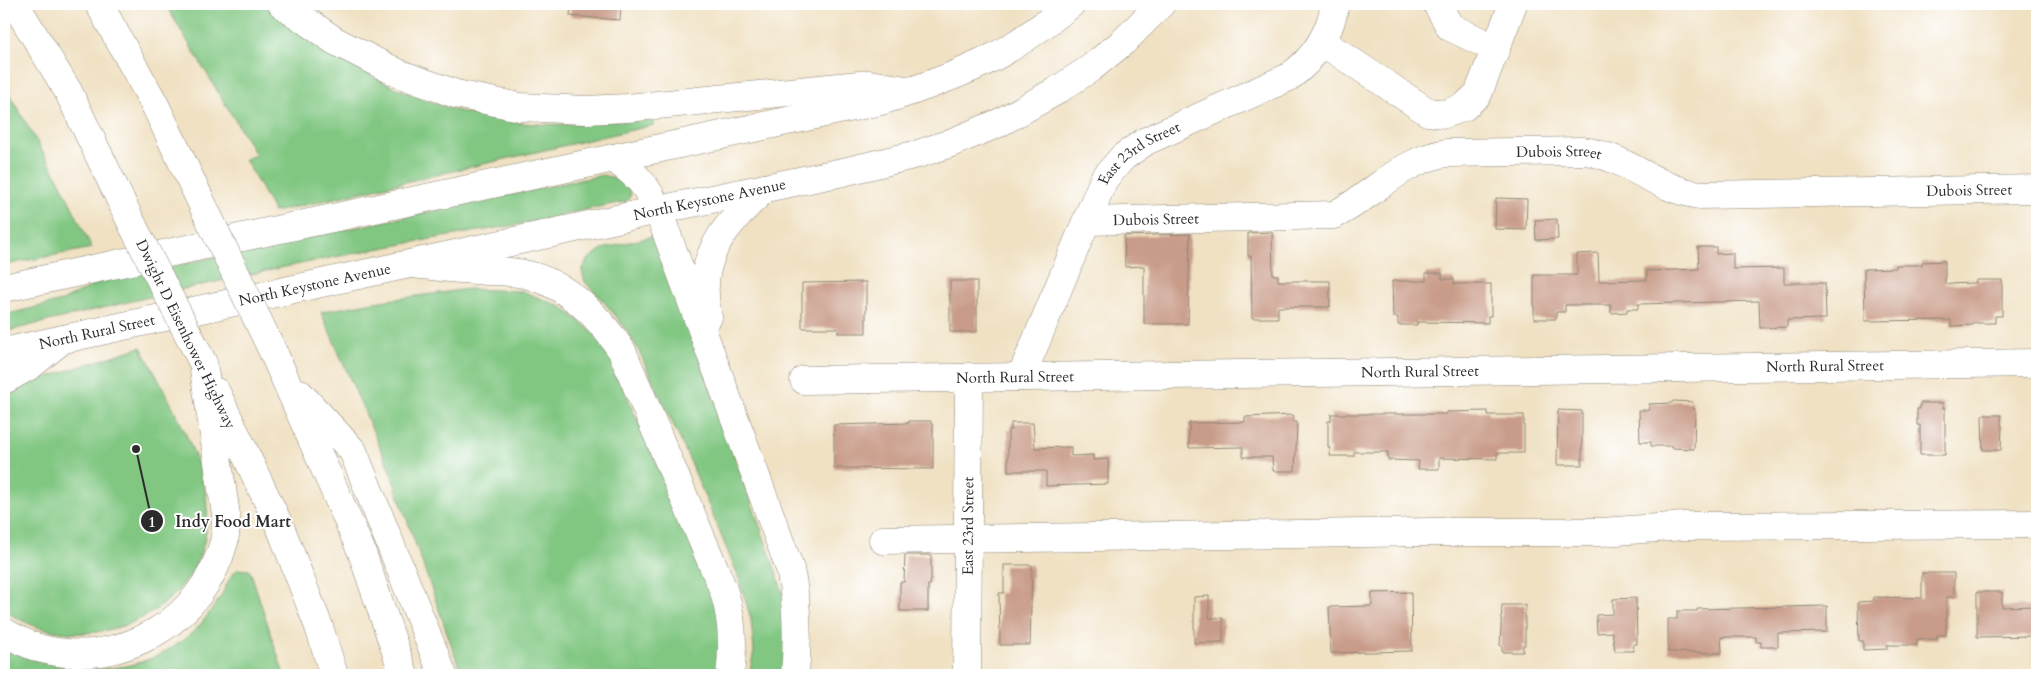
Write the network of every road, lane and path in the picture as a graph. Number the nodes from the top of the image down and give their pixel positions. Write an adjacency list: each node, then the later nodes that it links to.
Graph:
1 (15, 4): 23 (main road, Dwight D Eisenhower Highway, bridge)
2 (98, 4): 25 (main road, bridge)
3 (282, 4): 11 (main road)
4 (1071, 4): 11 (main road)
5 (1161, 4): 13 (main road, North Keystone Avenue)
6 (1335, 4): 9 (main road, East 23rd Street)
7 (1437, 4): 10 (main road)
8 (1513, 4): 10 (main road)
9 (1322, 42): 10 (main road); 16 (main road, East 23rd Street)
10 (1496, 49)
11 (912, 91): 12 (main road)
12 (614, 158): 15 (main road); 18 (main road)
13 (765, 188): 15 (main road, North Keystone Avenue); 22 (main road)
14 (2037, 189): 16 (main road, Dubois Street)
15 (658, 210): 17 (main road, North Keystone Avenue); 22 (main road)
16 (1087, 221): 27 (main road, East 23rd Street)
17 (414, 264): 19 (main road, North Keystone Avenue); 37 (main road)
18 (4, 288)
19 (219, 304): 20 (main road, North Rural Street)
20 (63, 339): 21 (main road, North Rural Street); 28 (main road)
21 (4, 352)
22 (714, 358): 38 (main road)
23 (203, 363): 33 (main road); 34 (main road, Dwight D Eisenhower Highway)
24 (2037, 363): 27 (main road, North Rural Street)
25 (279, 365): 35 (main road); 36 (main road)
26 (969, 377): 27 (main road, North Rural Street); 29 (main road, North Rural Street); 31 (main road, East 23rd Street)
27 (1021, 377)
28 (4, 380)
29 (804, 380)
30 (2037, 524): 31 (main road)
31 (968, 538): 32 (main road); 39 (main road, East 23rd Street)
32 (883, 540)
33 (4, 632)
34 (334, 675)
35 (404, 675)
36 (444, 675)
37 (730, 675)
38 (795, 675)
39 (968, 675)

